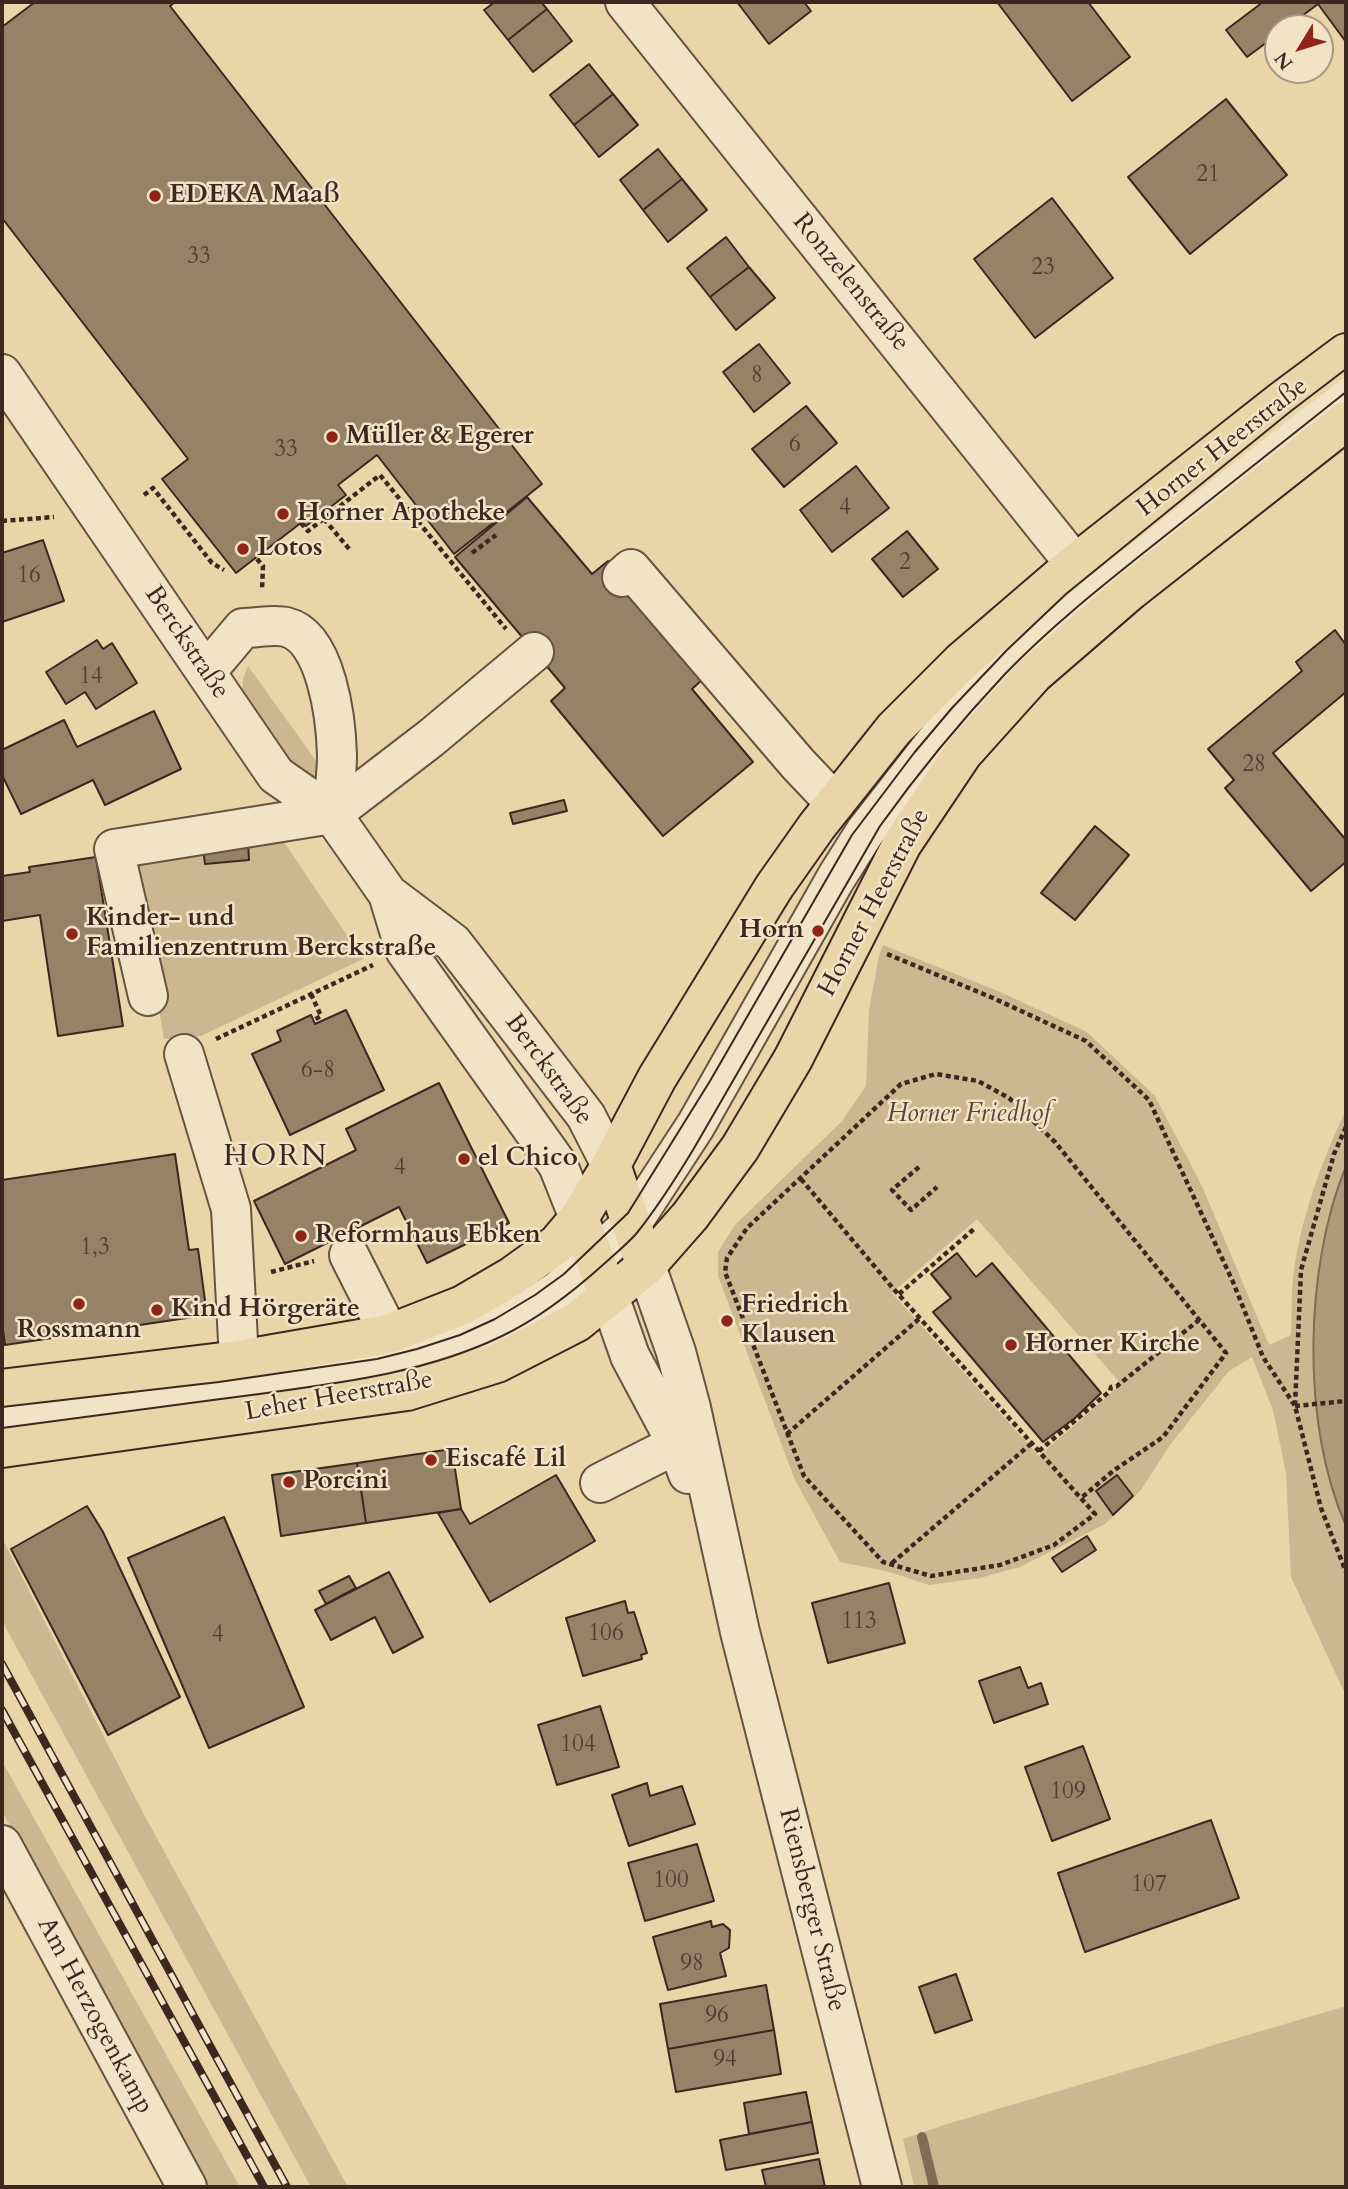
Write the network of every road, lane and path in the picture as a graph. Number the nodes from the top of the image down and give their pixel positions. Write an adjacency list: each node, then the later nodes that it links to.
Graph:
1 (625, 2): 15 (street, Ronzelenstraße)
2 (1346, 353): 15 (main road, Horner Heerstraße)
3 (2, 374): 7 (street, Berckstraße)
4 (1346, 381): 36 (street)
5 (1346, 421): 24 (main road, Horner Heerstraße)
6 (144, 495): 17 (path)
7 (97, 514): 9 (path); 20 (street, Berckstraße)
8 (324, 519): 10 (path); 12 (path); 19 (path)
9 (2, 522)
10 (301, 523)
11 (496, 535): 13 (path)
12 (350, 550)
13 (472, 552)
14 (257, 559): 16 (path)
15 (1075, 564): 21 (main road, Horner Heerstraße)
16 (263, 566)
17 (224, 570)
18 (622, 577): 21 (street)
19 (531, 654): 22 (street)
20 (206, 673): 22 (street, Berckstraße); 22 (street)
21 (835, 803): 31 (main road, Horner Heerstraße)
22 (332, 814): 23 (street, Berckstraße); 27 (street)
23 (388, 894): 25 (street, Berckstraße); 31 (street, Berckstraße)
24 (855, 939): 40 (main road, Horner Heerstraße); 50 (path)
25 (405, 950): 26 (path); 35 (street, Berckstraße)
26 (311, 994): 28 (path); 29 (path)
27 (148, 996)
28 (314, 1020)
29 (184, 1054): 41 (street)
30 (1346, 1127): 50 (path)
31 (611, 1165): 35 (main road, Leher Heerstraße); 36 (main road)
32 (919, 1167): 34 (path)
33 (801, 1179): 42 (path); 45 (path); 52 (path)
34 (937, 1188)
35 (579, 1218): 39 (main road); 46 (main road, Leher Heerstraße)
36 (632, 1223): 39 (street); 40 (main road)
37 (974, 1229): 42 (path)
38 (349, 1255): 41 (path); 46 (street)
39 (595, 1258): 43 (main road); 51 (street)
40 (646, 1266): 43 (main road, Leher Heerstraße); 61 (street, Riensberger Straße)
41 (235, 1282): 47 (street)
42 (899, 1294): 44 (path)
43 (609, 1296): 54 (street, Riensberger Straße); 55 (main road, Leher Heerstraße)
44 (920, 1318): 52 (path); 53 (path)
45 (1199, 1320): 56 (path); 58 (path)
46 (389, 1334): 47 (main road, Leher Heerstraße)
47 (239, 1360): 48 (main road, Leher Heerstraße)
48 (2, 1389)
49 (1346, 1401): 50 (path)
50 (1295, 1406): 60 (path)
51 (2, 1418)
52 (787, 1434): 59 (path)
53 (1032, 1443): 56 (path); 59 (path)
54 (677, 1444): 57 (street); 61 (street, Riensberger Straße)
55 (2, 1448)
56 (1039, 1451): 58 (path)
57 (600, 1483)
58 (1081, 1498): 59 (path)
59 (891, 1564)
60 (1346, 1572)
61 (740, 1632): 64 (street, Riensberger Straße)
62 (2, 1845): 63 (street, Am Herzogenkamp)
63 (187, 2187)
64 (882, 2187)

